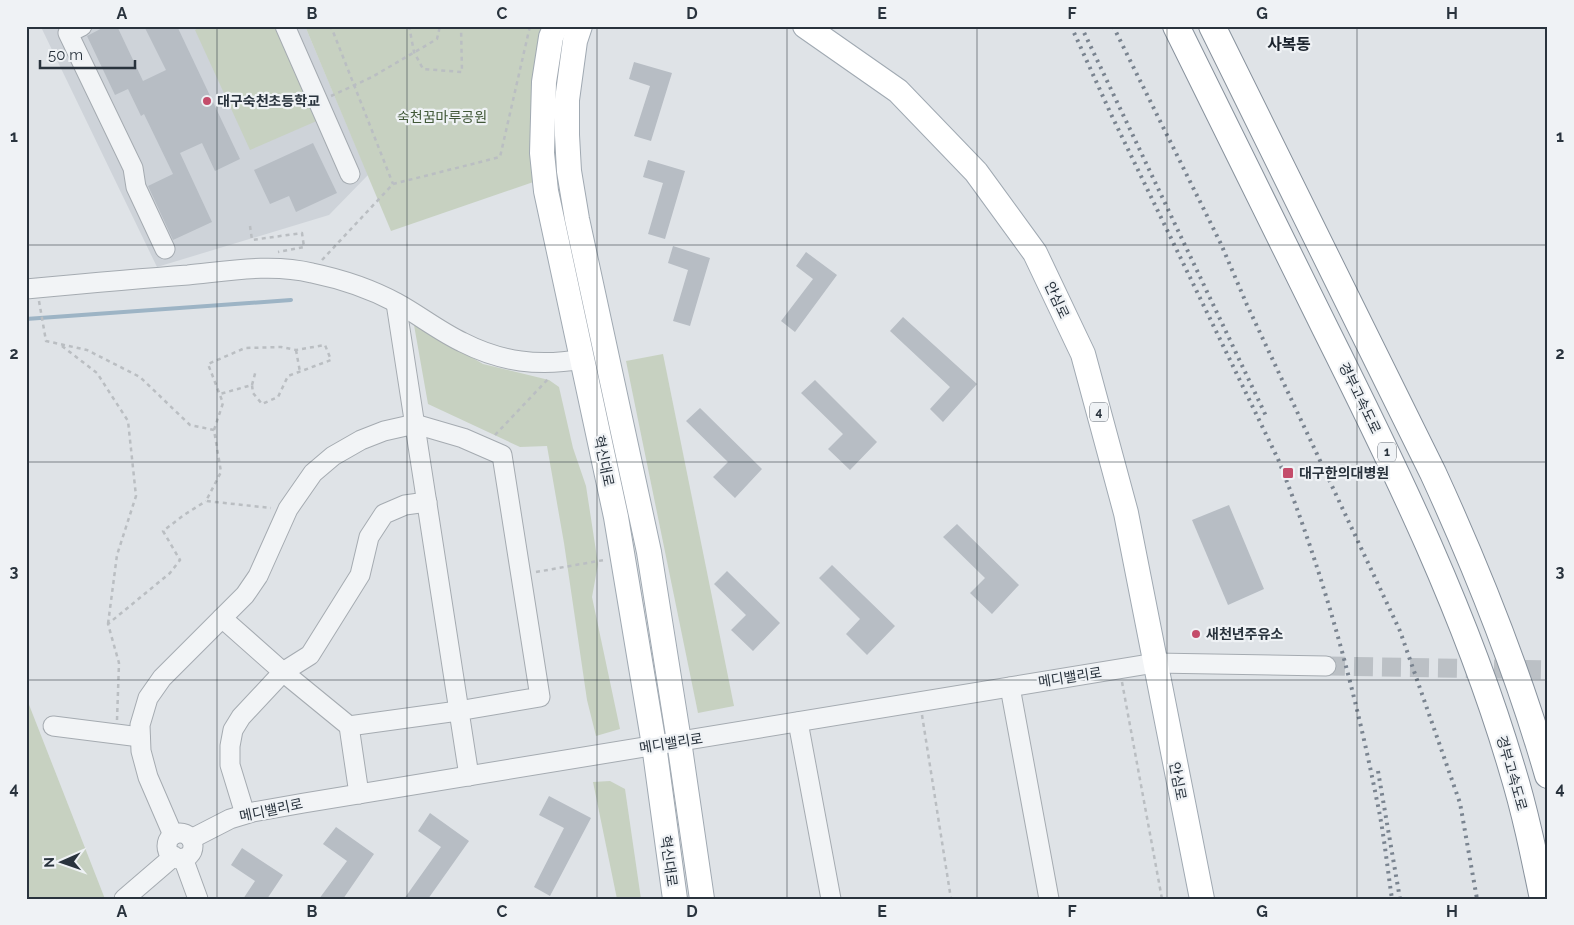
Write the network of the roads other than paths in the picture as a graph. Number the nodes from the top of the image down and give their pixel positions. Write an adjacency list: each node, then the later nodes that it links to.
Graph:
1 (82, 26): 9 (street)
2 (285, 26): 8 (street)
3 (805, 26): 16 (main road, 안심로 / 4)
4 (1176, 26): 40 (highway, 경부고속도로 / 1)
5 (1212, 26): 27 (highway, 1)
6 (553, 30): 12 (main road, 혁신대로)
7 (581, 31): 25 (main road)
8 (350, 174)
9 (165, 249)
10 (31, 289): 11 (street)
11 (396, 303): 12 (street); 13 (street)
12 (573, 361): 26 (main road, 혁신대로)
13 (415, 424): 14 (street); 15 (street); 20 (street)
14 (427, 502): 18 (street); 20 (street)
15 (222, 618): 18 (street); 24 (street)
16 (1155, 663): 17 (street); 19 (street, 메디밸리로); 39 (main road, 안심로 / 4)
17 (1326, 666)
18 (283, 672): 23 (street); 30 (street)
19 (1010, 687): 21 (street, 메디밸리로); 38 (street)
20 (458, 711): 23 (street); 28 (street)
21 (798, 722): 25 (street, 메디밸리로); 37 (street)
22 (52, 726): 24 (street)
23 (349, 726): 29 (street)
24 (140, 737): 31 (street)
25 (679, 741): 26 (street, 메디밸리로); 36 (main road)
26 (654, 745): 28 (street, 메디밸리로); 35 (main road, 혁신대로)
27 (1548, 775)
28 (469, 776): 29 (street, 메디밸리로)
29 (358, 794): 30 (street, 메디밸리로)
30 (245, 814): 31 (street, 메디밸리로)
31 (182, 837): 32 (street)
32 (178, 857): 33 (street); 34 (street)
33 (124, 899)
34 (198, 899)
35 (675, 899)
36 (702, 899)
37 (831, 899)
38 (1049, 899)
39 (1202, 899)
40 (1543, 899)

